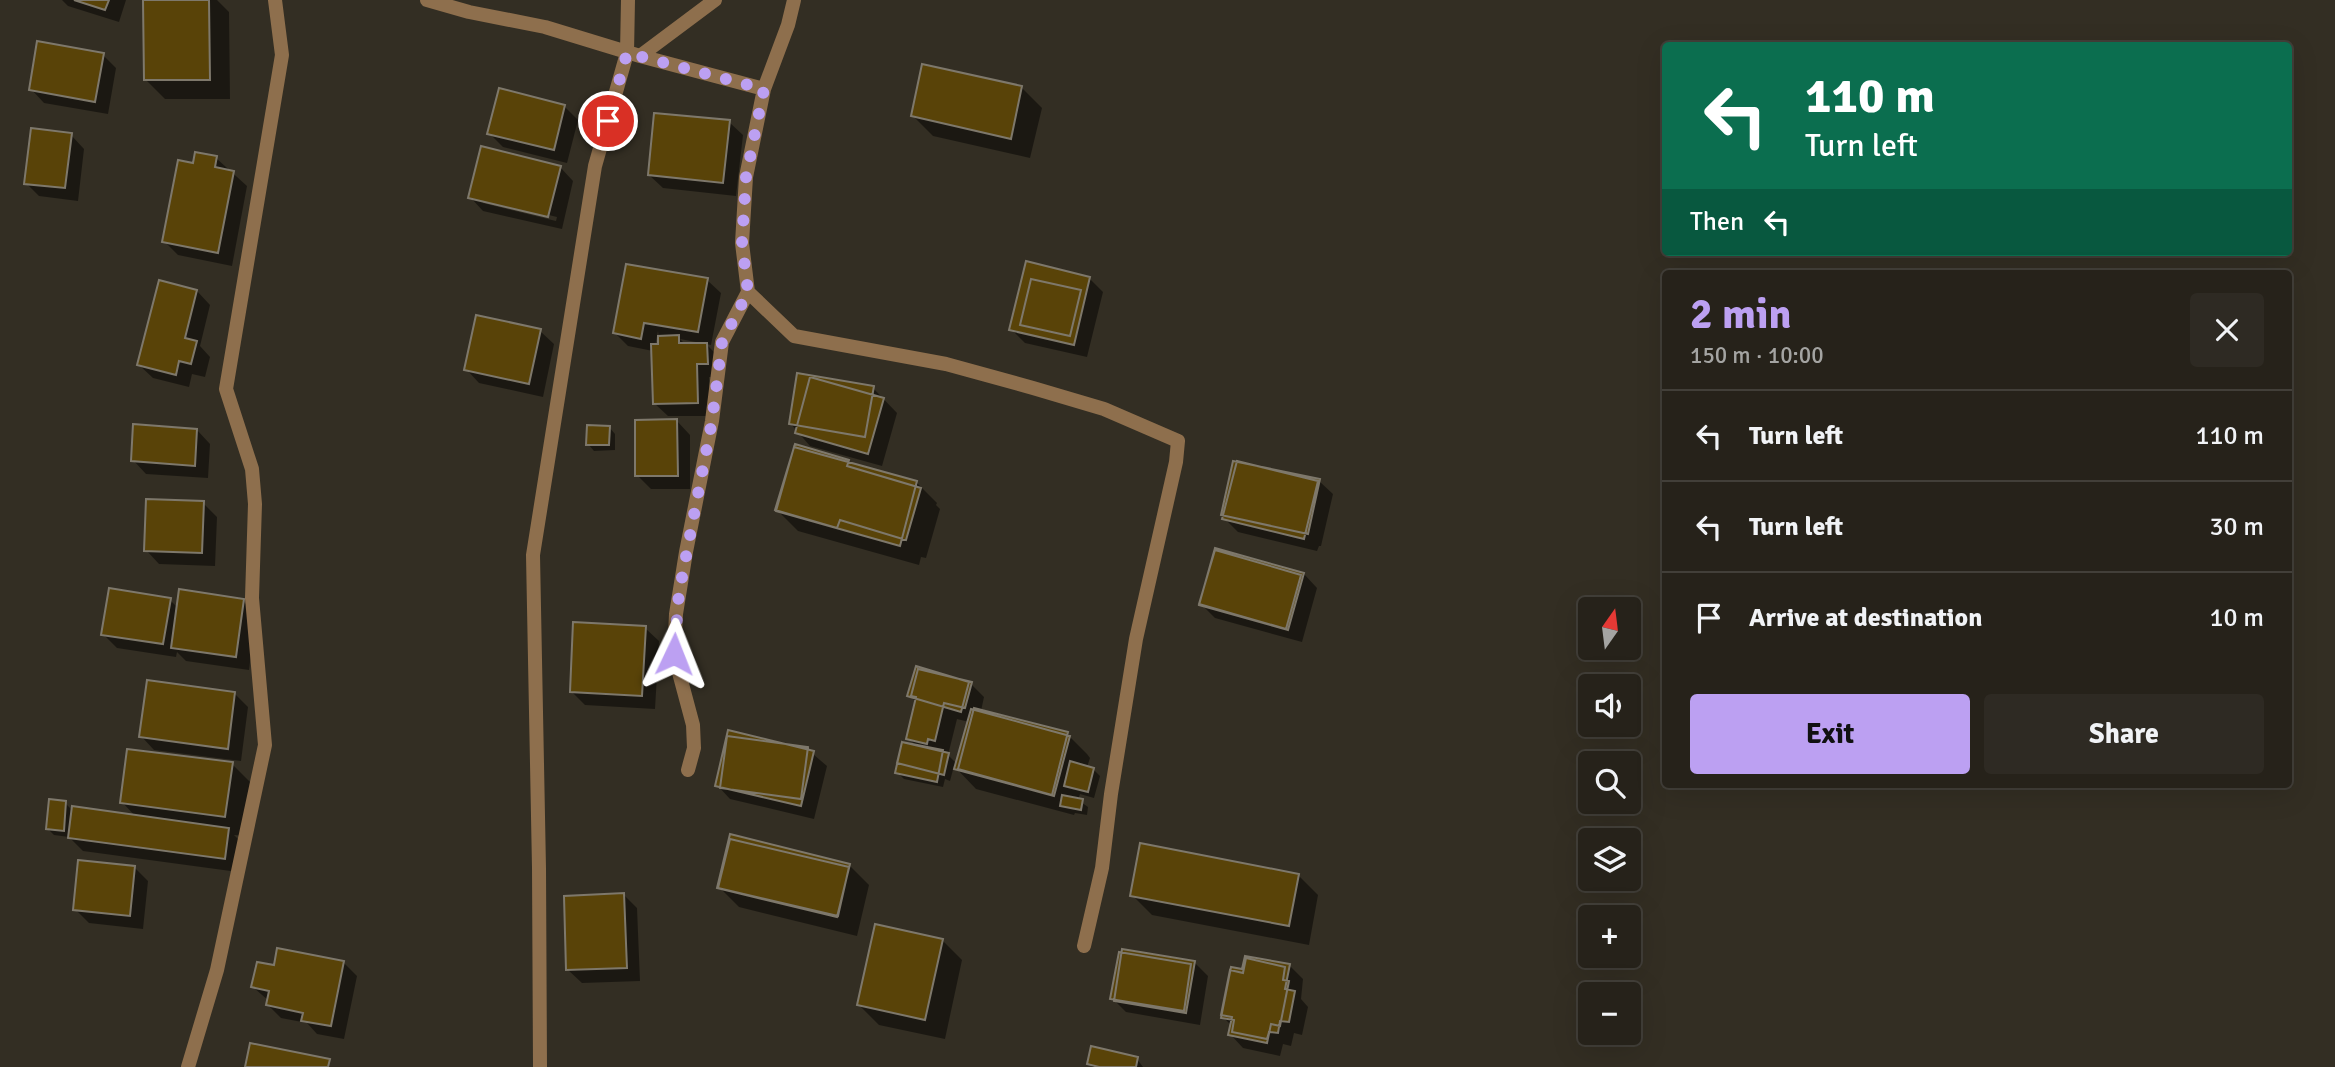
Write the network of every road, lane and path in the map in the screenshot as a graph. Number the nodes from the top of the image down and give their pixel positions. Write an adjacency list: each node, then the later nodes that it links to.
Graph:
1 (275, 0): 11 (street)
2 (427, 0): 6 (street)
3 (628, 0): 6 (street)
4 (715, 0): 6 (street)
5 (794, 0): 7 (street)
6 (634, 55): 7 (street); 12 (street)
7 (764, 89): 8 (street)
8 (748, 292): 9 (street); 10 (street)
9 (688, 770)
10 (1084, 946)
11 (188, 1067)
12 (540, 1067)

